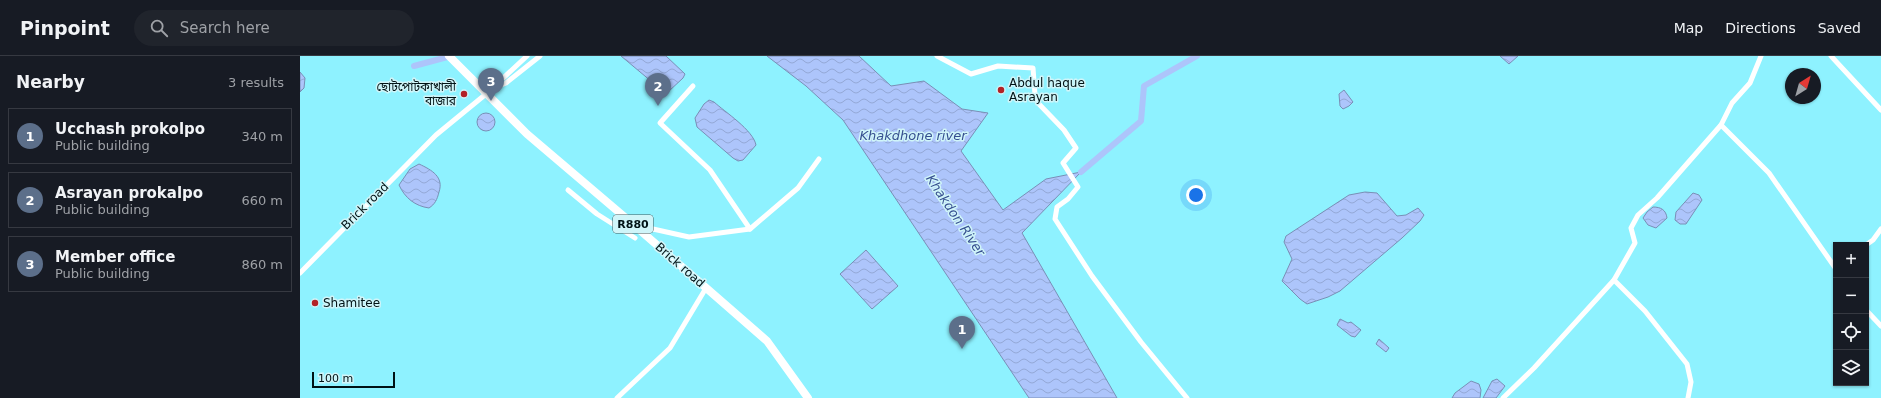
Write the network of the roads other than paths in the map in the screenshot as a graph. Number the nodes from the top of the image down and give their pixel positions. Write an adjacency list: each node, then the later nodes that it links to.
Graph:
1 (449, 56): 9 (main road, Brick road / R880)
2 (527, 56): 8 (street, Brick road)
3 (540, 56): 8 (street)
4 (937, 56): 29 (street)
5 (1761, 56): 11 (street)
6 (1831, 56): 10 (street)
7 (694, 86): 17 (street)
8 (493, 87): 9 (street, Brick road)
9 (486, 94): 14 (main road, Brick road / R880); 22 (street, Brick road)
10 (1881, 110)
11 (1720, 125): 21 (street); 23 (street)
12 (819, 159): 17 (street)
13 (568, 190): 16 (street)
14 (627, 219): 15 (main road, Brick road / R880); 16 (street)
15 (634, 225): 17 (street); 24 (main road, Brick road / R880)
16 (620, 228): 19 (street)
17 (750, 228)
18 (1881, 229): 20 (street)
19 (635, 238)
20 (1869, 243)
21 (1833, 265)
22 (300, 273)
23 (1614, 280): 30 (street); 31 (street)
24 (706, 288): 27 (street); 28 (main road, Brick road / R880)
25 (1869, 313): 26 (street)
26 (1881, 326)
27 (617, 398)
28 (808, 398)
29 (1187, 398)
30 (1503, 398)
31 (1688, 398)

